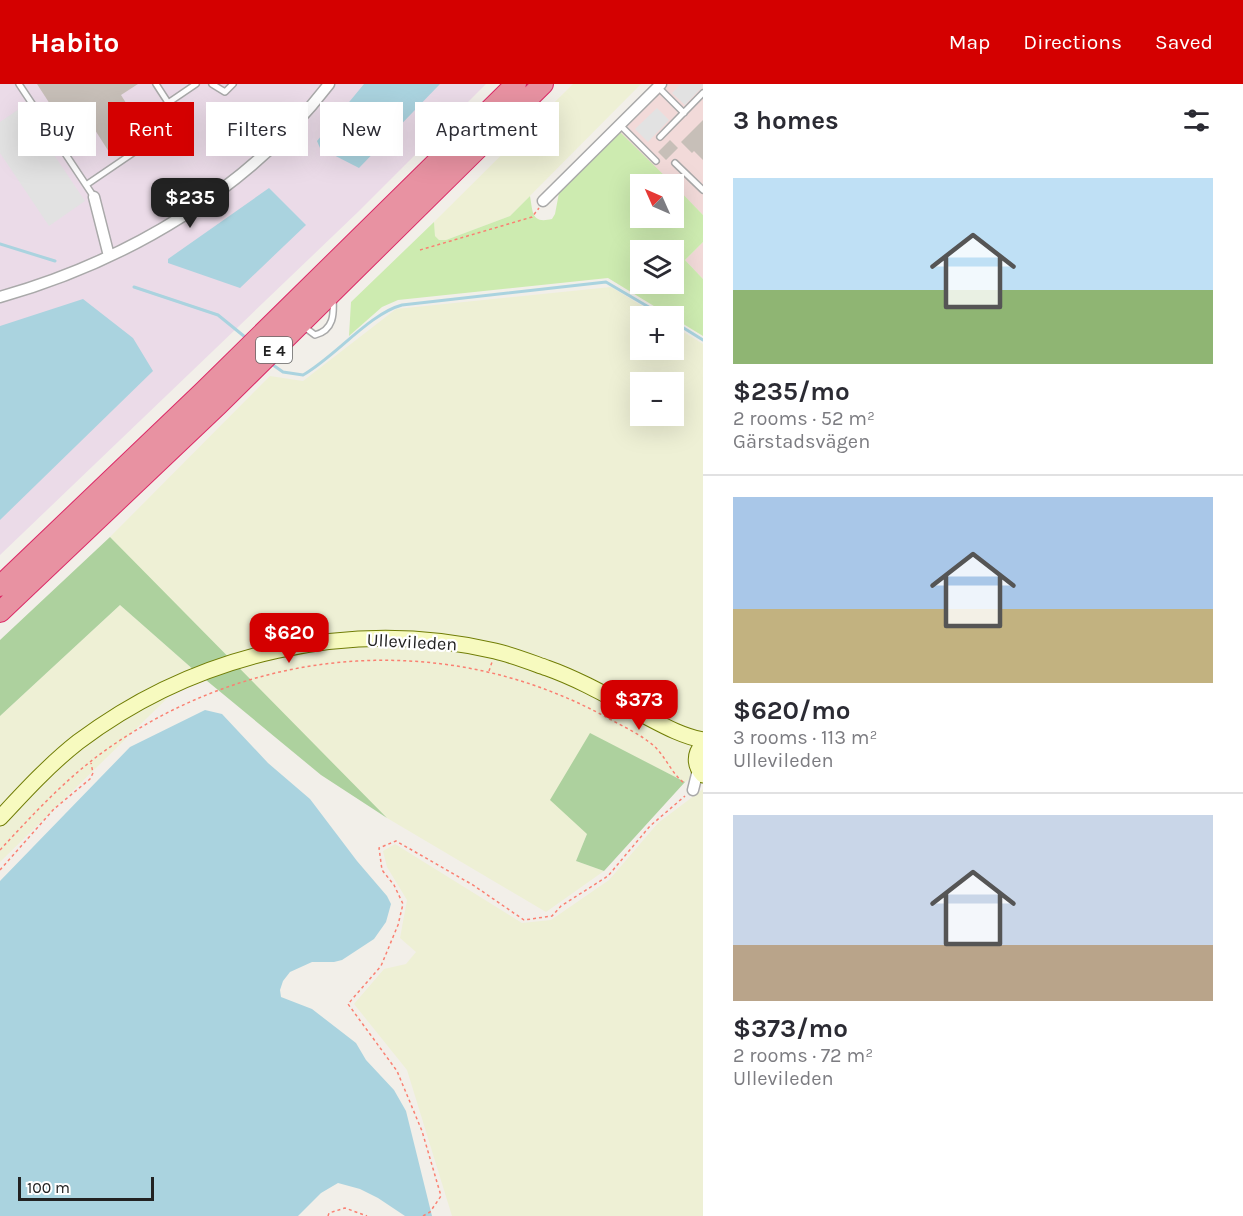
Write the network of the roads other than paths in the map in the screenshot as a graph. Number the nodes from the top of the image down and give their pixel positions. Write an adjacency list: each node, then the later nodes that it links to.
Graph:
1 (19, 84): 19 (lane)
2 (156, 84): 11 (lane)
3 (196, 84): 12 (lane)
4 (212, 84): 5 (lane)
5 (233, 84)
6 (329, 84): 23 (street)
7 (516, 84): 25 (highway, E 4)
8 (543, 84): 25 (highway, E 4)
9 (659, 86): 13 (lane); 14 (street)
10 (703, 93): 13 (lane)
11 (167, 102)
12 (169, 102)
13 (684, 113): 15 (lane)
14 (620, 125): 17 (lane); 22 (street)
15 (660, 137)
16 (129, 156): 19 (lane)
17 (656, 160)
18 (675, 163): 20 (lane)
19 (86, 185): 21 (lane)
20 (703, 190)
21 (93, 196): 23 (street)
22 (543, 201)
23 (110, 256): 24 (street)
24 (0, 297)
25 (294, 316): 26 (highway, E 4); 27 (highway, E 4)
26 (0, 586)
27 (0, 612)
28 (701, 746): 29 (main road); 31 (main road, Ullevileden)
29 (701, 776): 30 (street)
30 (691, 788)
31 (0, 818)

